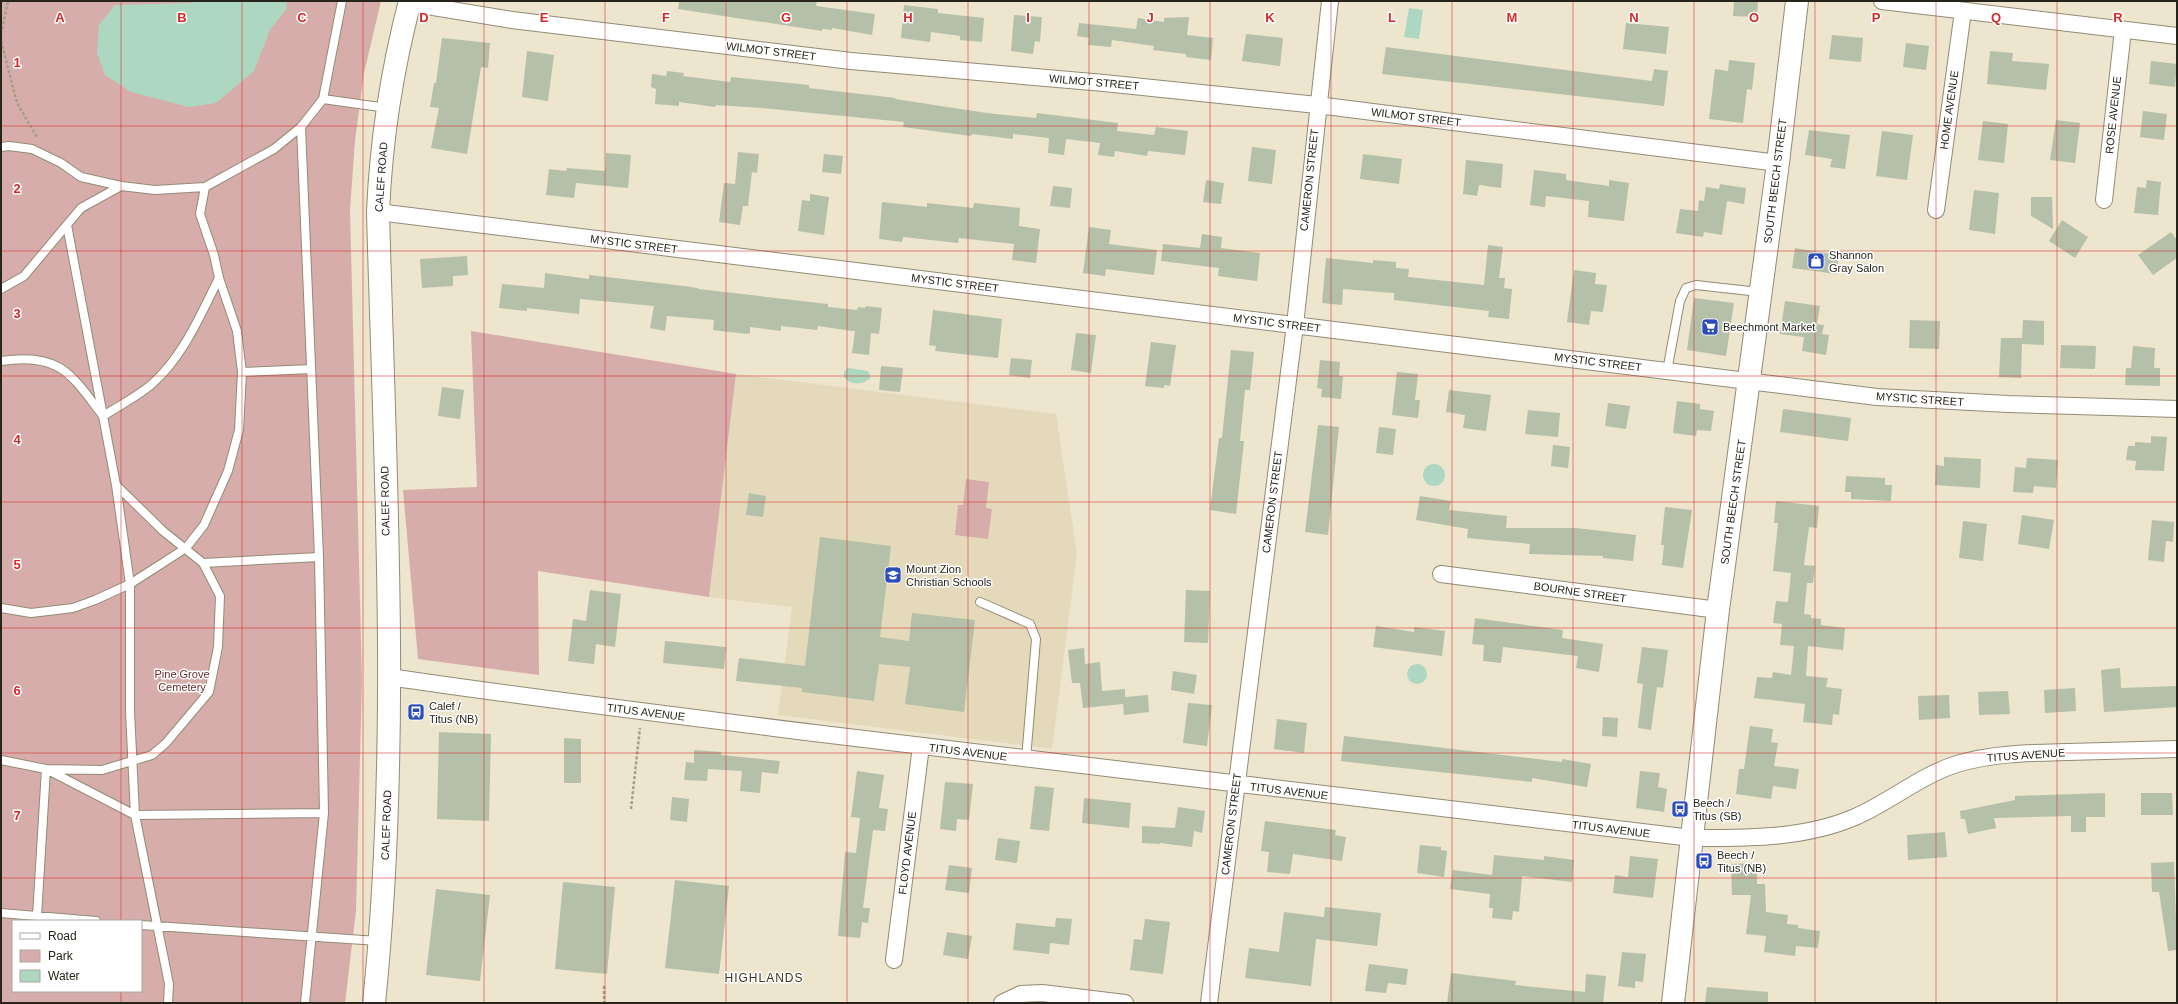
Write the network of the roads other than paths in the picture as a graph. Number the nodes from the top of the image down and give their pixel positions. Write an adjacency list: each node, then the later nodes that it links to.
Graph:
1 (342, 1): 9 (lane)
2 (1330, 1): 10 (street, CAMERON STREET)
3 (1797, 1): 14 (street, SOUTH BEECH STREET)
4 (1882, 1): 6 (street)
5 (410, 2): 10 (street, WILMOT STREET); 11 (street, CALEF ROAD)
6 (1962, 11): 7 (street); 18 (street, HOME AVENUE)
7 (2123, 30): 8 (street); 17 (street, ROSE AVENUE)
8 (2177, 36)
9 (323, 99): 11 (lane); 12 (lane)
10 (1317, 105): 14 (street, WILMOT STREET); 24 (street, CAMERON STREET)
11 (388, 108): 19 (street, CALEF ROAD)
12 (301, 127): 16 (lane); 26 (lane)
13 (1, 147): 15 (lane)
14 (1778, 163): 23 (street, SOUTH BEECH STREET)
15 (121, 186): 16 (lane); 20 (lane)
16 (205, 187): 21 (lane)
17 (2104, 200)
18 (1936, 210)
19 (378, 212): 24 (street, MYSTIC STREET); 41 (street, CALEF ROAD)
20 (67, 225): 22 (lane); 31 (lane)
21 (219, 278): 28 (lane); 31 (lane)
22 (1, 288)
23 (1760, 292): 27 (lane); 29 (street, SOUTH BEECH STREET)
24 (1294, 325): 27 (street, MYSTIC STREET); 48 (street, CAMERON STREET)
25 (1, 361): 31 (lane)
26 (310, 369): 28 (lane); 34 (lane)
27 (1666, 371): 29 (street, MYSTIC STREET)
28 (242, 372): 33 (lane)
29 (1748, 381): 30 (street, MYSTIC STREET); 40 (street, SOUTH BEECH STREET)
30 (2177, 409)
31 (103, 416): 32 (lane)
32 (116, 485): 33 (lane); 37 (lane)
33 (186, 548): 35 (lane); 37 (lane)
34 (319, 557): 35 (lane); 49 (lane)
35 (204, 563): 46 (lane)
36 (1441, 574): 40 (street, BOURNE STREET)
37 (130, 584): 39 (lane); 46 (lane)
38 (980, 602): 44 (lane)
39 (1, 608)
40 (1718, 610): 51 (street, SOUTH BEECH STREET)
41 (389, 677): 42 (street, TITUS AVENUE); 58 (street, CALEF ROAD)
42 (920, 746): 44 (street, TITUS AVENUE); 59 (street, FLOYD AVENUE)
43 (2177, 749): 51 (street, TITUS AVENUE)
44 (1026, 759): 48 (street, TITUS AVENUE)
45 (1, 760): 47 (lane)
46 (132, 760): 47 (lane); 50 (lane)
47 (46, 769): 50 (lane); 53 (lane)
48 (1236, 785): 51 (street, TITUS AVENUE); 65 (street, CAMERON STREET)
49 (324, 813): 50 (lane); 57 (lane)
50 (135, 815): 56 (lane)
51 (1692, 838): 66 (street, SOUTH BEECH STREET)
52 (1, 913): 53 (lane)
53 (37, 916): 54 (lane)
54 (84, 920)
55 (142, 925): 56 (lane)
56 (157, 926): 57 (lane); 60 (lane)
57 (311, 936): 58 (lane); 61 (lane)
58 (381, 941): 62 (street, CALEF ROAD)
59 (894, 960)
60 (168, 1003)
61 (304, 1003)
62 (374, 1003)
63 (1002, 1003): 64 (street)
64 (1125, 1003)
65 (1209, 1003)
66 (1672, 1003)

